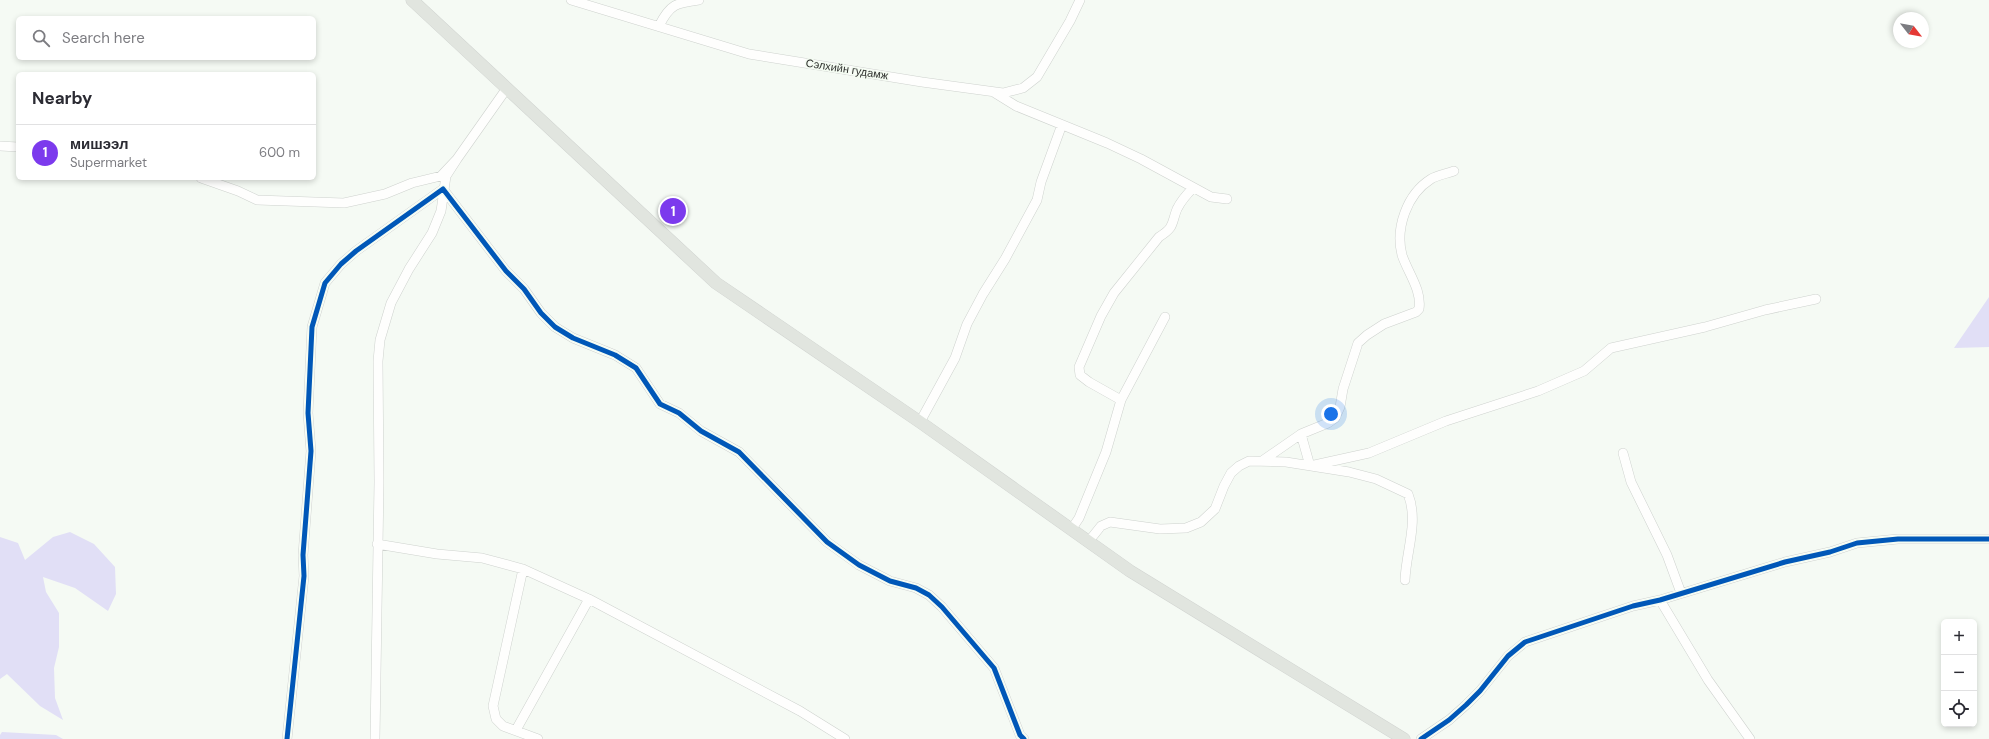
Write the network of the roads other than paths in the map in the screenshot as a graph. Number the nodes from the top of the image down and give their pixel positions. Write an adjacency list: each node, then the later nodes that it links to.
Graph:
1 (412, 0): 6 (main road)
2 (571, 0): 5 (street, Сэлхийн гудамж)
3 (699, 0): 5 (street)
4 (1080, 0): 7 (street, Сэлхийн гудамж)
5 (659, 26): 7 (street, Сэлхийн гудамж)
6 (507, 88): 11 (street); 20 (main road)
7 (992, 91): 14 (street)
8 (1060, 130): 20 (street)
9 (0, 146): 10 (street)
10 (16, 147)
11 (457, 159): 13 (street); 15 (street)
12 (1454, 171): 21 (street)
13 (208, 180)
14 (1193, 188): 16 (street); 19 (street)
15 (443, 190): 28 (street); 35 (street); 39 (street)
16 (1227, 199)
17 (1816, 298): 24 (street)
18 (1164, 317): 19 (street)
19 (1121, 400): 25 (street)
20 (920, 422): 25 (main road)
21 (1301, 434): 23 (street); 24 (street)
22 (1623, 452): 31 (street)
23 (1262, 461): 24 (street); 27 (street)
24 (1310, 466): 30 (street)
25 (1071, 530): 27 (main road)
26 (1989, 539): 31 (street)
27 (1089, 541): 40 (main road)
28 (377, 544): 29 (street); 36 (street)
29 (523, 569): 32 (street); 34 (street)
30 (1405, 580)
31 (1681, 593): 33 (street)
32 (589, 599): 34 (street); 38 (street)
33 (1660, 600): 41 (street); 42 (street)
34 (516, 730): 37 (street)
35 (286, 739)
36 (375, 739)
37 (538, 739)
38 (845, 739)
39 (1024, 739)
40 (1404, 739)
41 (1421, 739)
42 (1750, 739)

